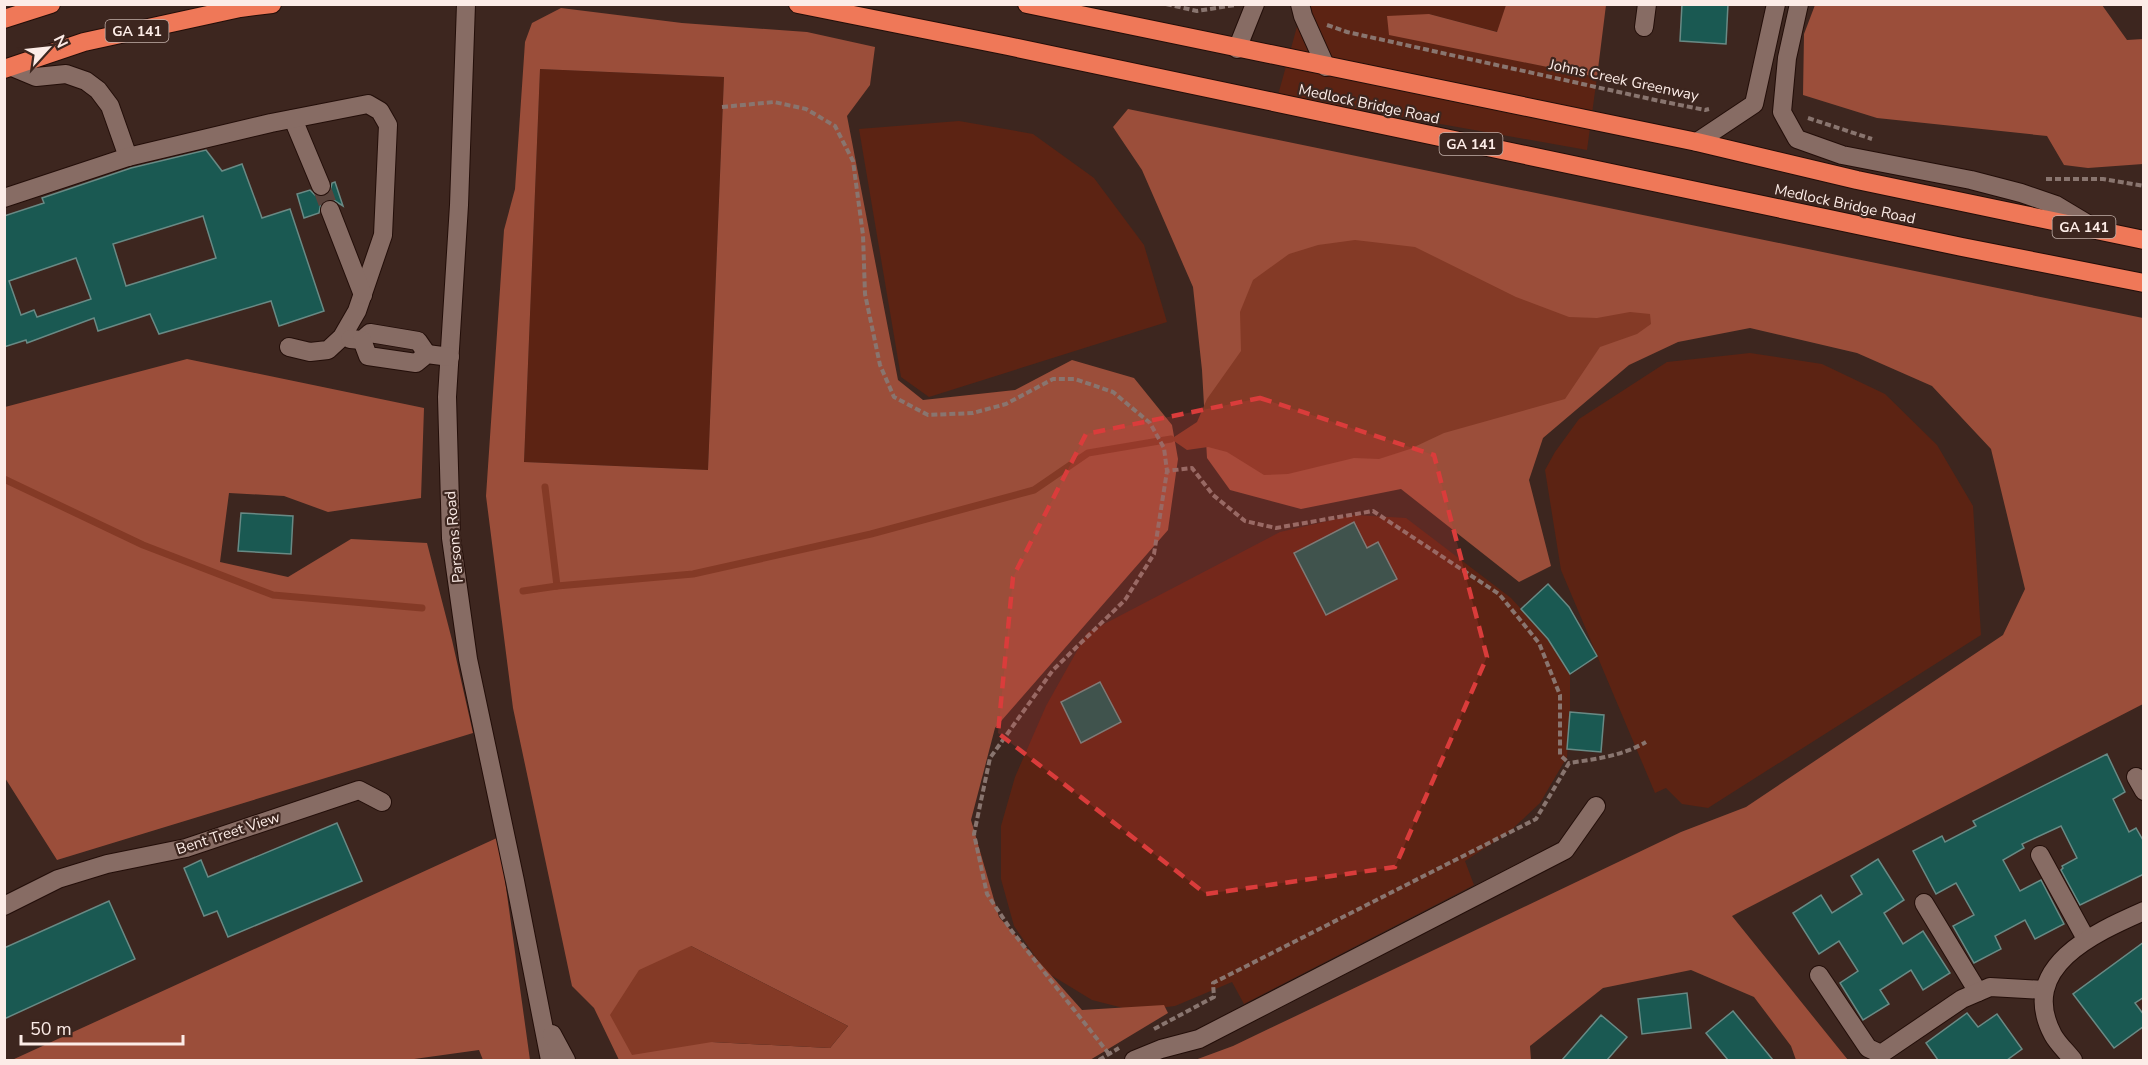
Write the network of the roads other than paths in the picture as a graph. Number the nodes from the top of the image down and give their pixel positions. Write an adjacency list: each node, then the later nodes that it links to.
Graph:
1 (51, 4): 11 (highway)
2 (272, 4): 15 (highway, GA 141)
3 (466, 4): 28 (street, Parsons Road)
4 (798, 4): 24 (highway, Medlock Bridge Road / GA 141)
5 (1027, 4): 13 (highway, Medlock Bridge Road / GA 141)
6 (1255, 4): 13 (street)
7 (1647, 4): 12 (street)
8 (1776, 4): 17 (street)
9 (1799, 4): 22 (street, Medlock Bridge Road)
10 (1302, 10): 14 (street)
11 (4, 19)
12 (1644, 27)
13 (1238, 49): 14 (highway, Medlock Bridge Road / GA 141)
14 (1326, 67): 17 (highway, Medlock Bridge Road / GA 141)
15 (8, 68): 18 (street)
16 (293, 119): 18 (street); 19 (street); 25 (street)
17 (1697, 142): 22 (highway, Medlock Bridge Road / GA 141)
18 (128, 157): 20 (street)
19 (321, 186)
20 (4, 198)
21 (330, 210): 25 (street)
22 (2099, 231): 23 (highway, Medlock Bridge Road / GA 141)
23 (2144, 240)
24 (2144, 283)
25 (363, 295): 26 (street)
26 (342, 338): 27 (street); 28 (street)
27 (290, 347)
28 (450, 357): 39 (street, Parsons Road)
29 (382, 802): 33 (street, Bent Treet View)
30 (1596, 806): 42 (street)
31 (2040, 855): 35 (street)
32 (1924, 903): 38 (street)
33 (4, 906)
34 (2144, 911): 35 (street)
35 (2086, 939): 37 (street)
36 (1820, 975): 38 (street)
37 (2044, 990): 38 (street); 43 (street)
38 (1978, 992)
39 (539, 1005): 40 (street, Parsons Road); 41 (street)
40 (550, 1060)
41 (566, 1060)
42 (1134, 1060)
43 (2073, 1060)

